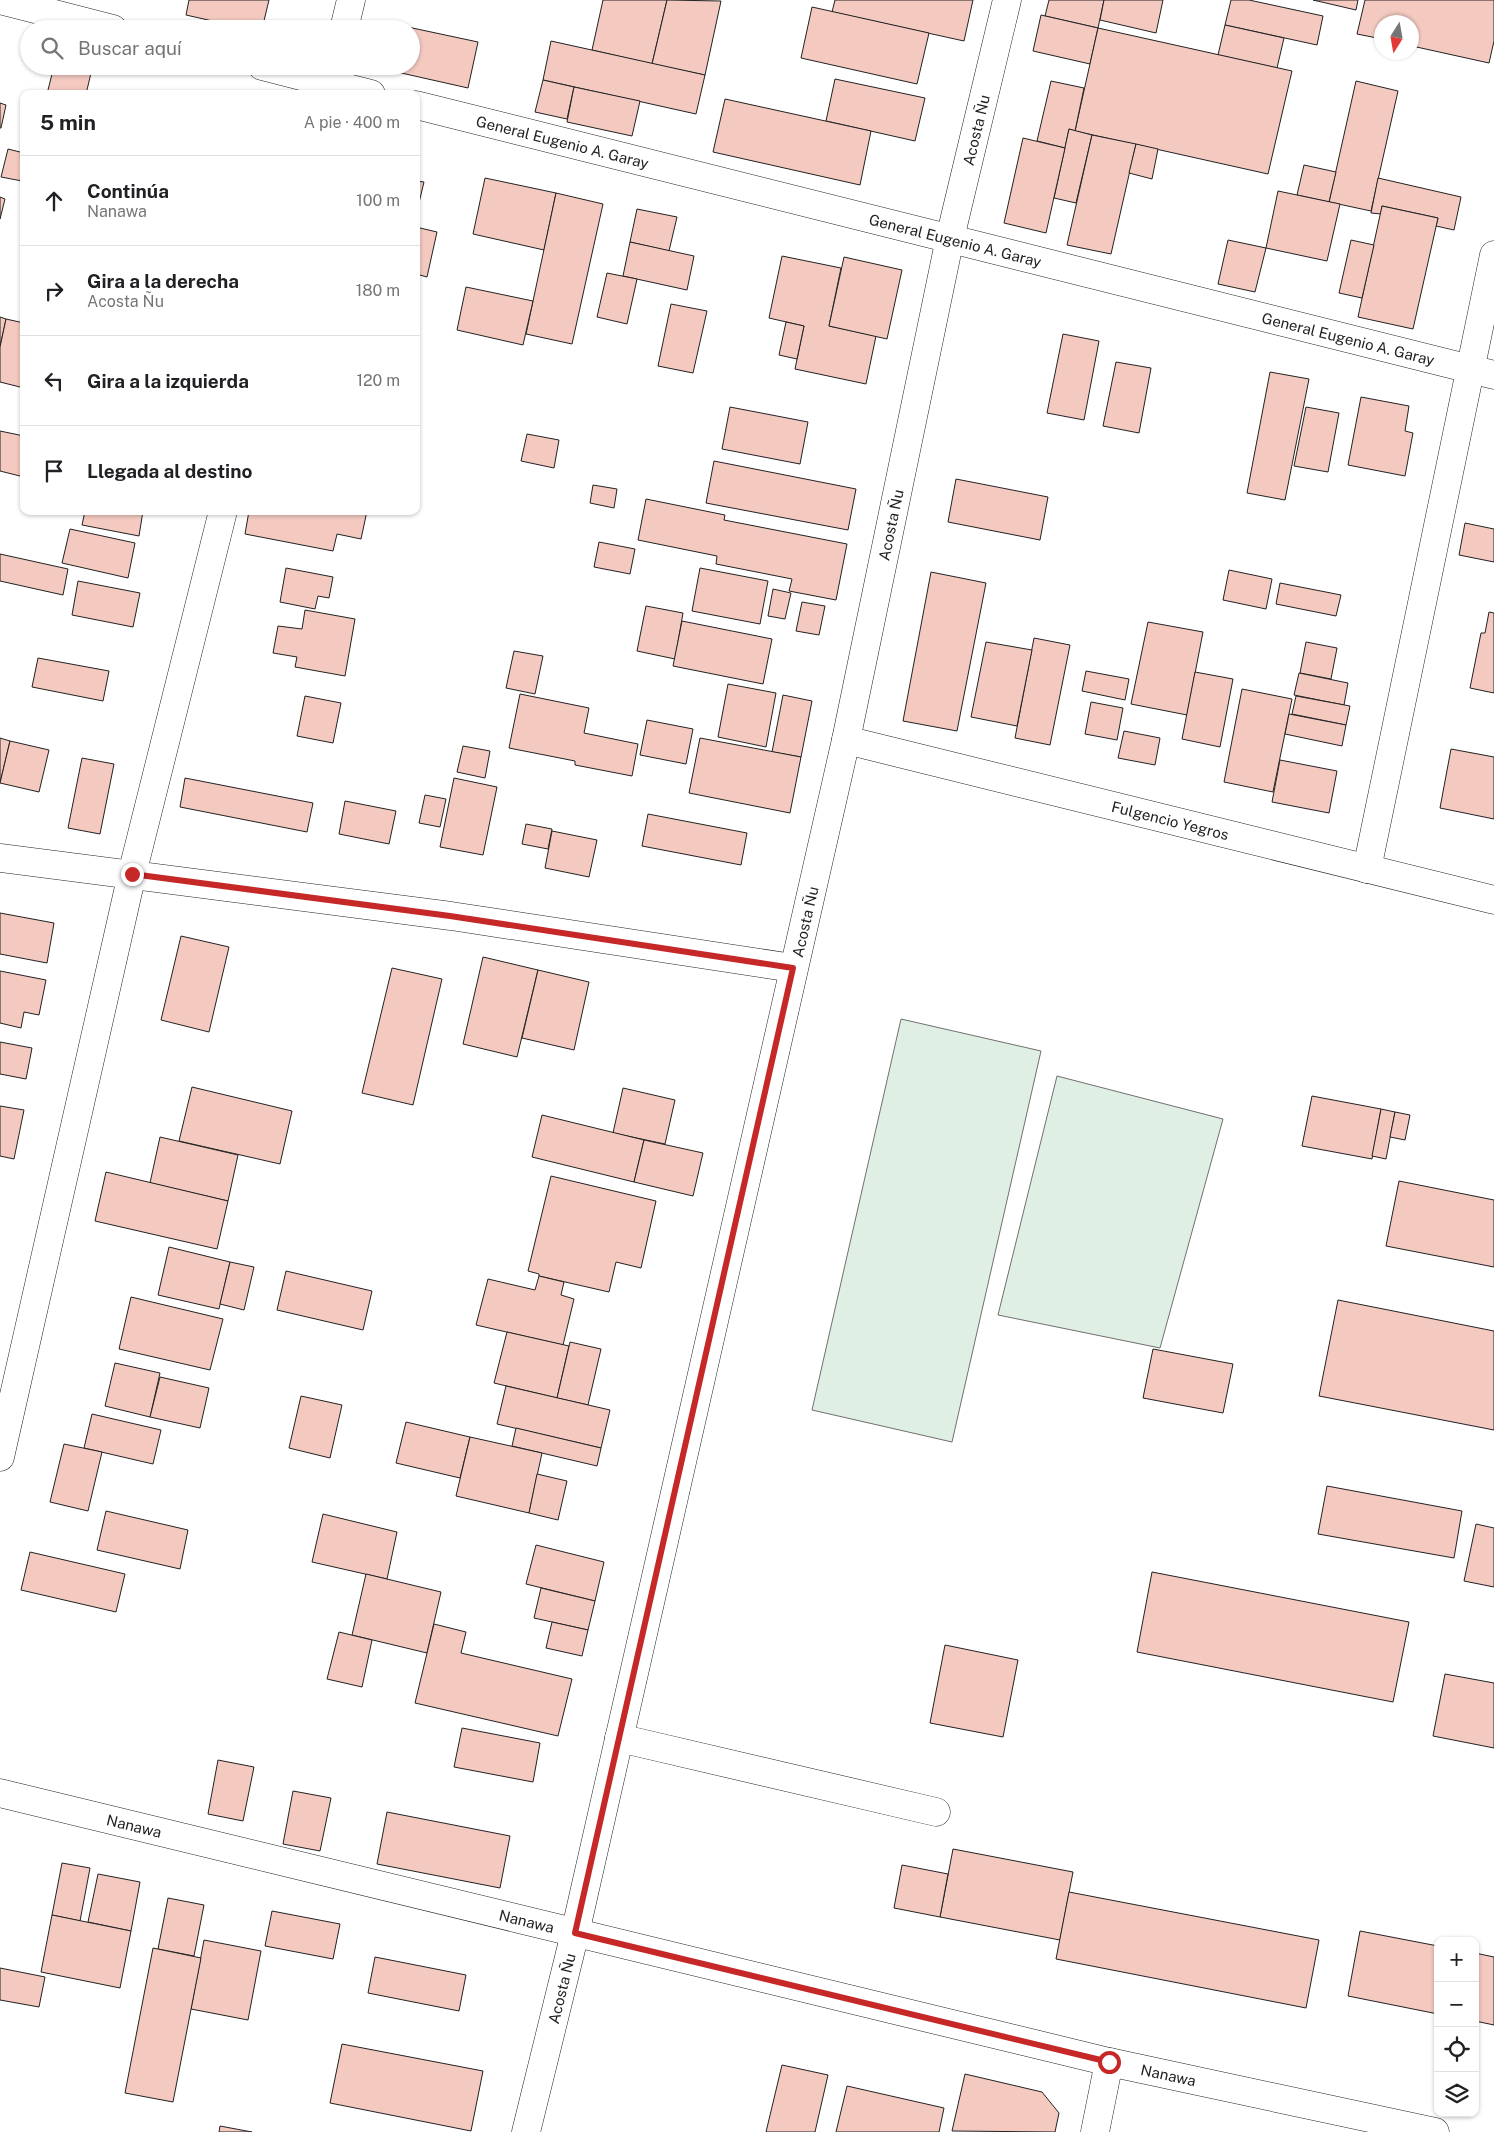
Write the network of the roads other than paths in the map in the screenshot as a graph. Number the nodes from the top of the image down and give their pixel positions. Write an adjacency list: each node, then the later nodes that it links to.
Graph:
1 (0, 0): 4 (street)
2 (351, 0): 5 (street)
3 (1008, 0): 10 (street, Acosta Ñu)
4 (78, 20)
5 (346, 20)
6 (303, 75): 7 (street)
7 (331, 81): 8 (street)
8 (359, 90)
9 (420, 106): 10 (street, General Eugenio A. Garay)
10 (950, 238): 12 (street, General Eugenio A. Garay); 14 (street, Acosta Ñu)
11 (1494, 255): 12 (street)
12 (1482, 372): 16 (street)
13 (222, 515): 17 (street)
14 (846, 740): 16 (street, Fulgencio Yegros); 19 (street, Acosta Ñu)
15 (0, 858): 17 (street)
16 (1366, 870): 18 (street, Fulgencio Yegros)
17 (132, 874): 19 (street); 20 (street)
18 (1494, 900)
19 (793, 968): 21 (street, Acosta Ñu)
20 (0, 1457)
21 (619, 1738): 23 (street); 24 (street, Acosta Ñu)
22 (0, 1793): 24 (street, Nanawa)
23 (936, 1812)
24 (575, 1933): 25 (street, Nanawa); 26 (street, Acosta Ñu)
25 (1109, 2062): 27 (street); 28 (street, Nanawa)
26 (526, 2132)
27 (1095, 2132)
28 (1435, 2132)

